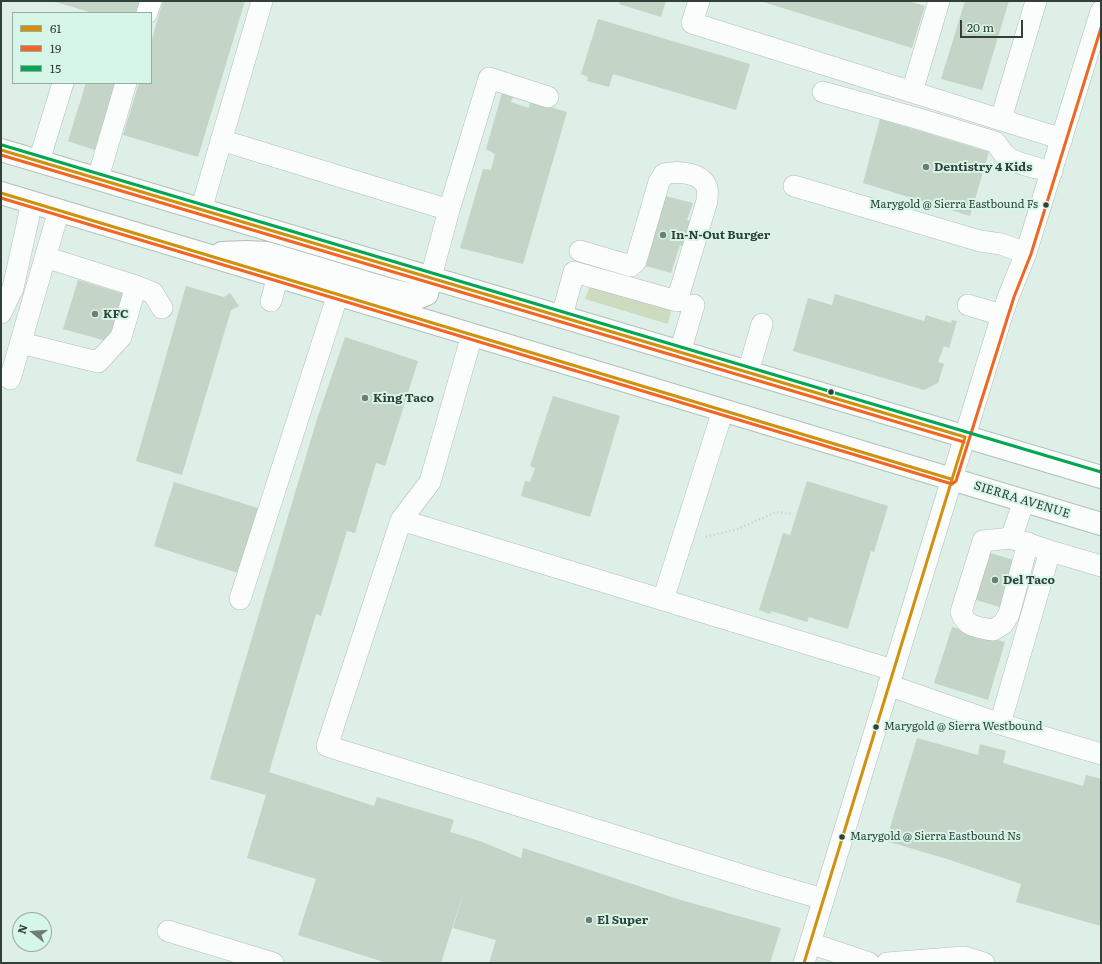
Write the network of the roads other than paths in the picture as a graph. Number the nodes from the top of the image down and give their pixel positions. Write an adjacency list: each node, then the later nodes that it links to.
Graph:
1 (151, 1): 7 (street)
2 (262, 1): 15 (street)
3 (699, 1): 11 (street)
4 (939, 1): 11 (street)
5 (1036, 1): 13 (street)
6 (1101, 11): 14 (street)
7 (147, 12)
8 (63, 84): 17 (street)
9 (126, 84): 19 (street)
10 (823, 92): 18 (street)
11 (912, 92): 13 (street)
12 (548, 96): 25 (street)
13 (1007, 121): 14 (street)
14 (1062, 139): 18 (street)
15 (221, 140): 24 (street); 25 (street)
16 (1, 150): 17 (main road)
17 (39, 161): 19 (main road)
18 (1052, 172): 27 (street)
19 (98, 178): 24 (main road)
20 (794, 186): 27 (street)
21 (1, 193): 22 (main road, SIERRA AVENUE)
22 (32, 202): 23 (main road, SIERRA AVENUE); 38 (street)
23 (59, 210): 28 (main road, SIERRA AVENUE); 29 (street)
24 (201, 210): 31 (main road)
25 (449, 210): 31 (street)
26 (580, 251): 39 (street)
27 (1026, 253): 40 (street)
28 (204, 254): 30 (main road, SIERRA AVENUE); 31 (main road)
29 (45, 257): 32 (street); 43 (street)
30 (278, 276): 33 (main road, SIERRA AVENUE); 34 (street)
31 (431, 277): 39 (main road)
32 (136, 286): 37 (street); 43 (street)
33 (338, 294): 42 (main road, SIERRA AVENUE); 56 (street)
34 (270, 301)
35 (694, 305): 44 (street)
36 (968, 305): 40 (street)
37 (162, 308)
38 (1, 313)
39 (562, 316): 44 (main road)
40 (1002, 316): 48 (street)
41 (762, 324): 45 (street)
42 (472, 335): 47 (main road, SIERRA AVENUE); 52 (street)
43 (21, 342): 46 (street)
44 (680, 352): 45 (main road)
45 (748, 372): 48 (main road)
46 (10, 379)
47 (723, 410): 50 (main road, SIERRA AVENUE); 57 (street)
48 (964, 437): 49 (main road); 50 (street)
49 (1101, 477)
50 (951, 479): 51 (main road, SIERRA AVENUE); 58 (street)
51 (1024, 500): 53 (main road, SIERRA AVENUE); 54 (street)
52 (401, 520): 57 (street); 61 (street)
53 (1101, 524)
54 (1050, 551): 55 (street); 59 (street)
55 (1101, 566)
56 (240, 599)
57 (664, 600): 58 (street)
58 (890, 678): 59 (street); 61 (street)
59 (1000, 724): 60 (street)
60 (1101, 754)
61 (823, 899): 63 (street)
62 (168, 931): 64 (street)
63 (810, 943): 65 (street); 66 (street)
64 (272, 963)
65 (804, 963)
66 (869, 963)
67 (887, 963): 68 (street)
68 (984, 963)

